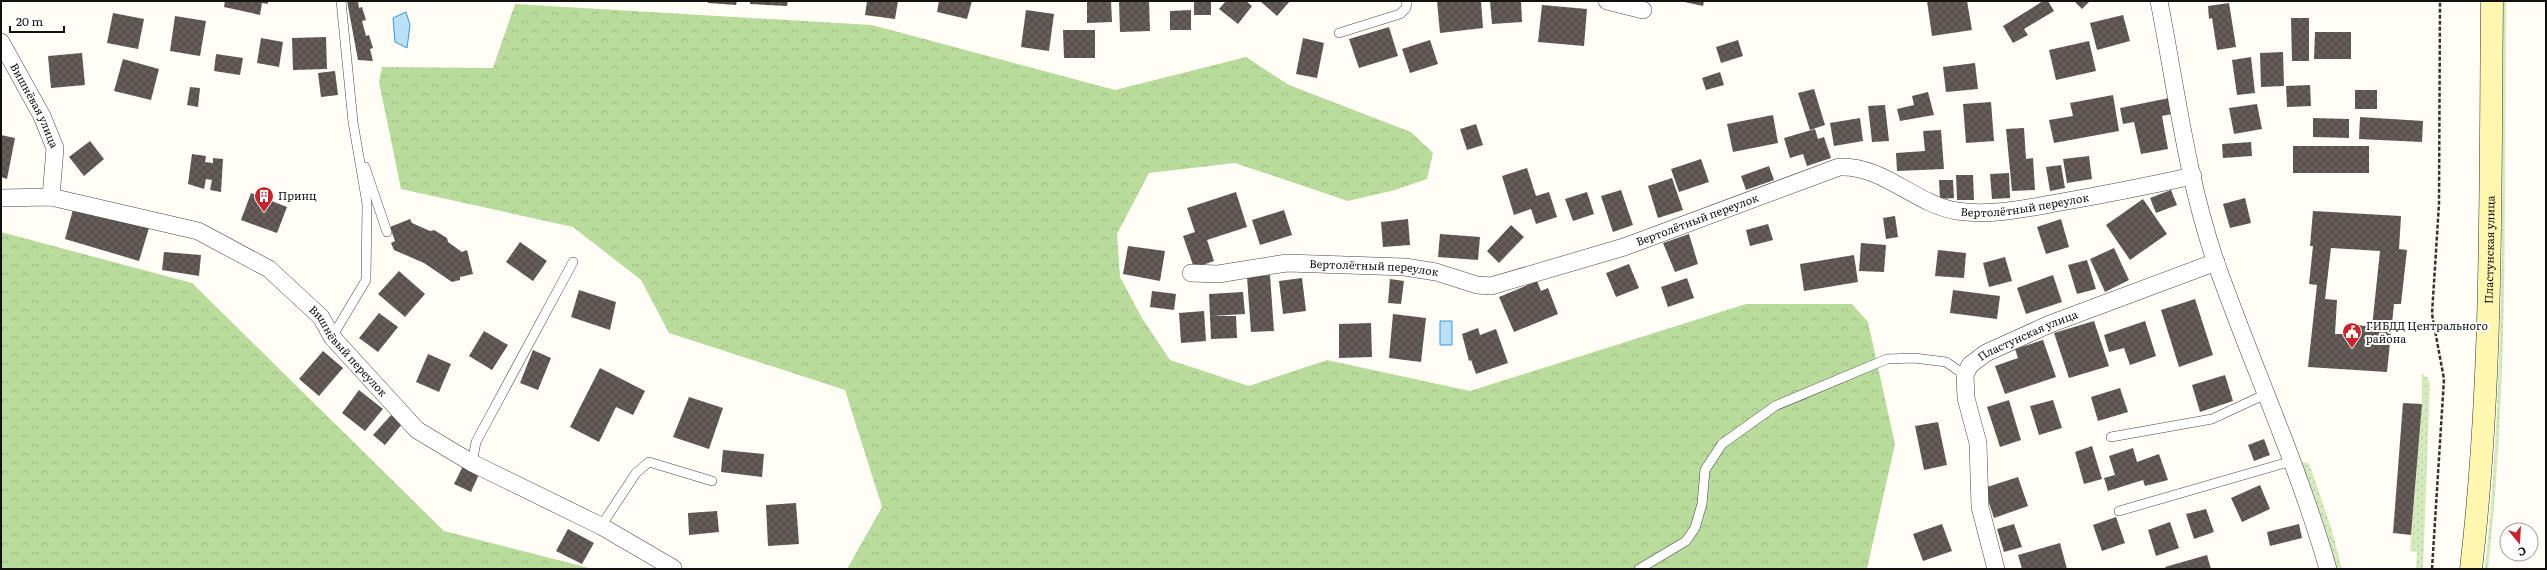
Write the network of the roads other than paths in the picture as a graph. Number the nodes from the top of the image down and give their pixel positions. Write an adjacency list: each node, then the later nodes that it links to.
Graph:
1 (341, 1): 9 (lane)
2 (1407, 1): 7 (lane)
3 (1607, 1): 6 (street)
4 (2159, 1): 10 (street)
5 (2492, 1): 30 (main road, Пластунская улица)
6 (1643, 10)
7 (1339, 33)
8 (1, 42): 11 (street, Вишнёвая улица)
9 (355, 137): 13 (lane); 17 (lane)
10 (2193, 176): 15 (street); 16 (street, Вертолётный переулок)
11 (51, 197): 12 (street, Вишнёвый переулок); 17 (street, Вишнёвый переулок)
12 (1, 198)
13 (387, 232)
14 (573, 262): 22 (lane)
15 (2216, 262): 18 (street, Пластунская улица); 19 (street)
16 (1191, 274)
17 (332, 337): 22 (street, Вишнёвый переулок)
18 (1965, 375): 27 (lane); 28 (street)
19 (2266, 394): 20 (lane); 21 (street)
20 (2111, 436)
21 (2292, 461): 24 (lane); 29 (street)
22 (472, 463): 25 (street, Вишнёвый переулок)
23 (712, 481): 25 (lane)
24 (2119, 511)
25 (601, 526): 26 (street, Вишнёвый переулок)
26 (673, 568)
27 (1639, 569)
28 (1996, 569)
29 (2328, 569)
30 (2471, 569)

